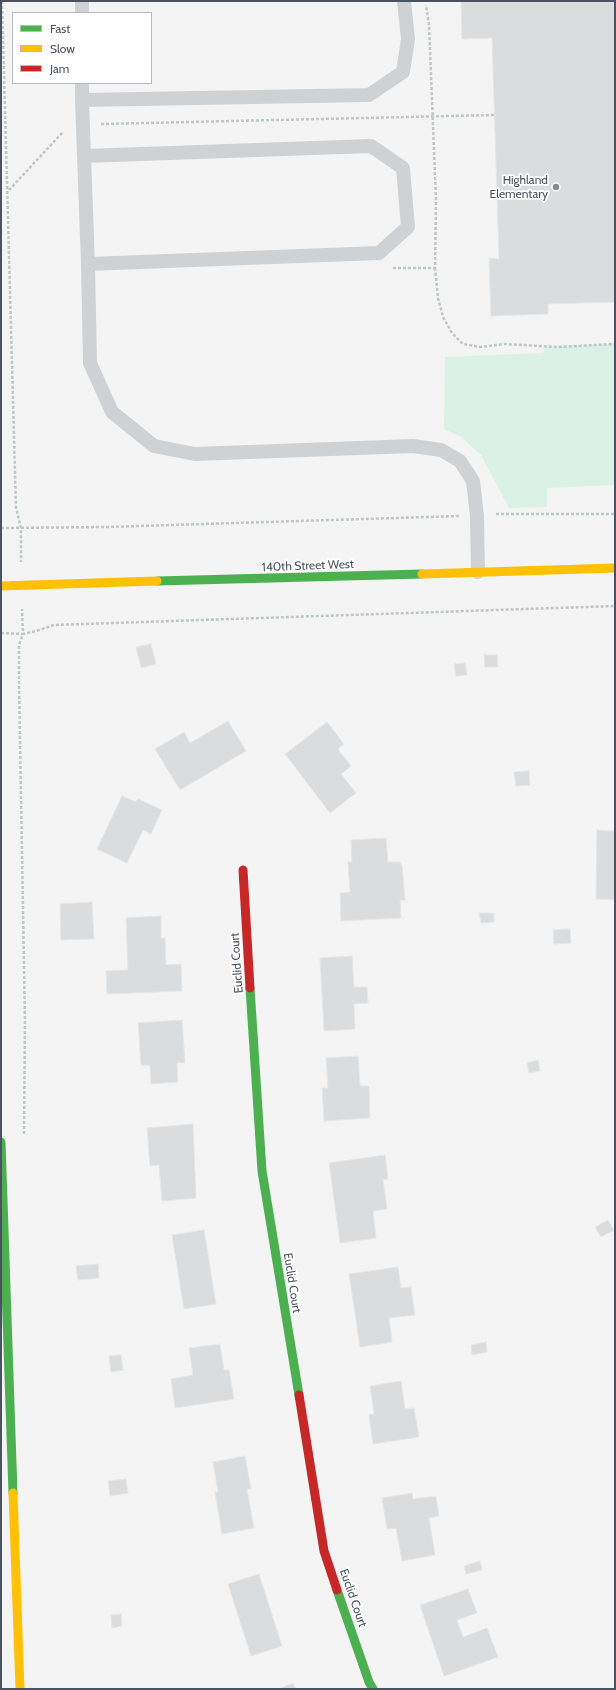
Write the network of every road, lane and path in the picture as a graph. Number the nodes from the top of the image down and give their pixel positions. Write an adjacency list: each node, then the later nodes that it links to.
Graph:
1 (2, 1): 12 (path)
2 (82, 1): 5 (lane)
3 (404, 1): 7 (lane)
4 (425, 1): 9 (path)
5 (82, 12)
6 (82, 84): 7 (lane)
7 (82, 100): 10 (lane)
8 (495, 115): 9 (path)
9 (432, 116): 10 (path); 15 (path)
10 (83, 126): 11 (lane); 12 (path)
11 (84, 156): 13 (lane); 13 (lane)
12 (8, 190): 20 (path)
13 (88, 264): 18 (lane)
14 (392, 268): 15 (path)
15 (435, 268): 16 (path)
16 (615, 344)
17 (615, 514): 18 (path)
18 (477, 516): 20 (path); 22 (lane)
19 (1, 528): 20 (path)
20 (21, 528)
21 (615, 568): 22 (street, 140th Street West)
22 (478, 572): 23 (street, 140th Street West)
23 (1, 586)
24 (615, 606): 26 (path)
25 (1, 633): 26 (path)
26 (22, 634): 28 (path)
27 (243, 870): 31 (street, Euclid Court)
28 (24, 1138)
29 (1, 1142): 30 (street)
30 (20, 1689)
31 (373, 1689)

